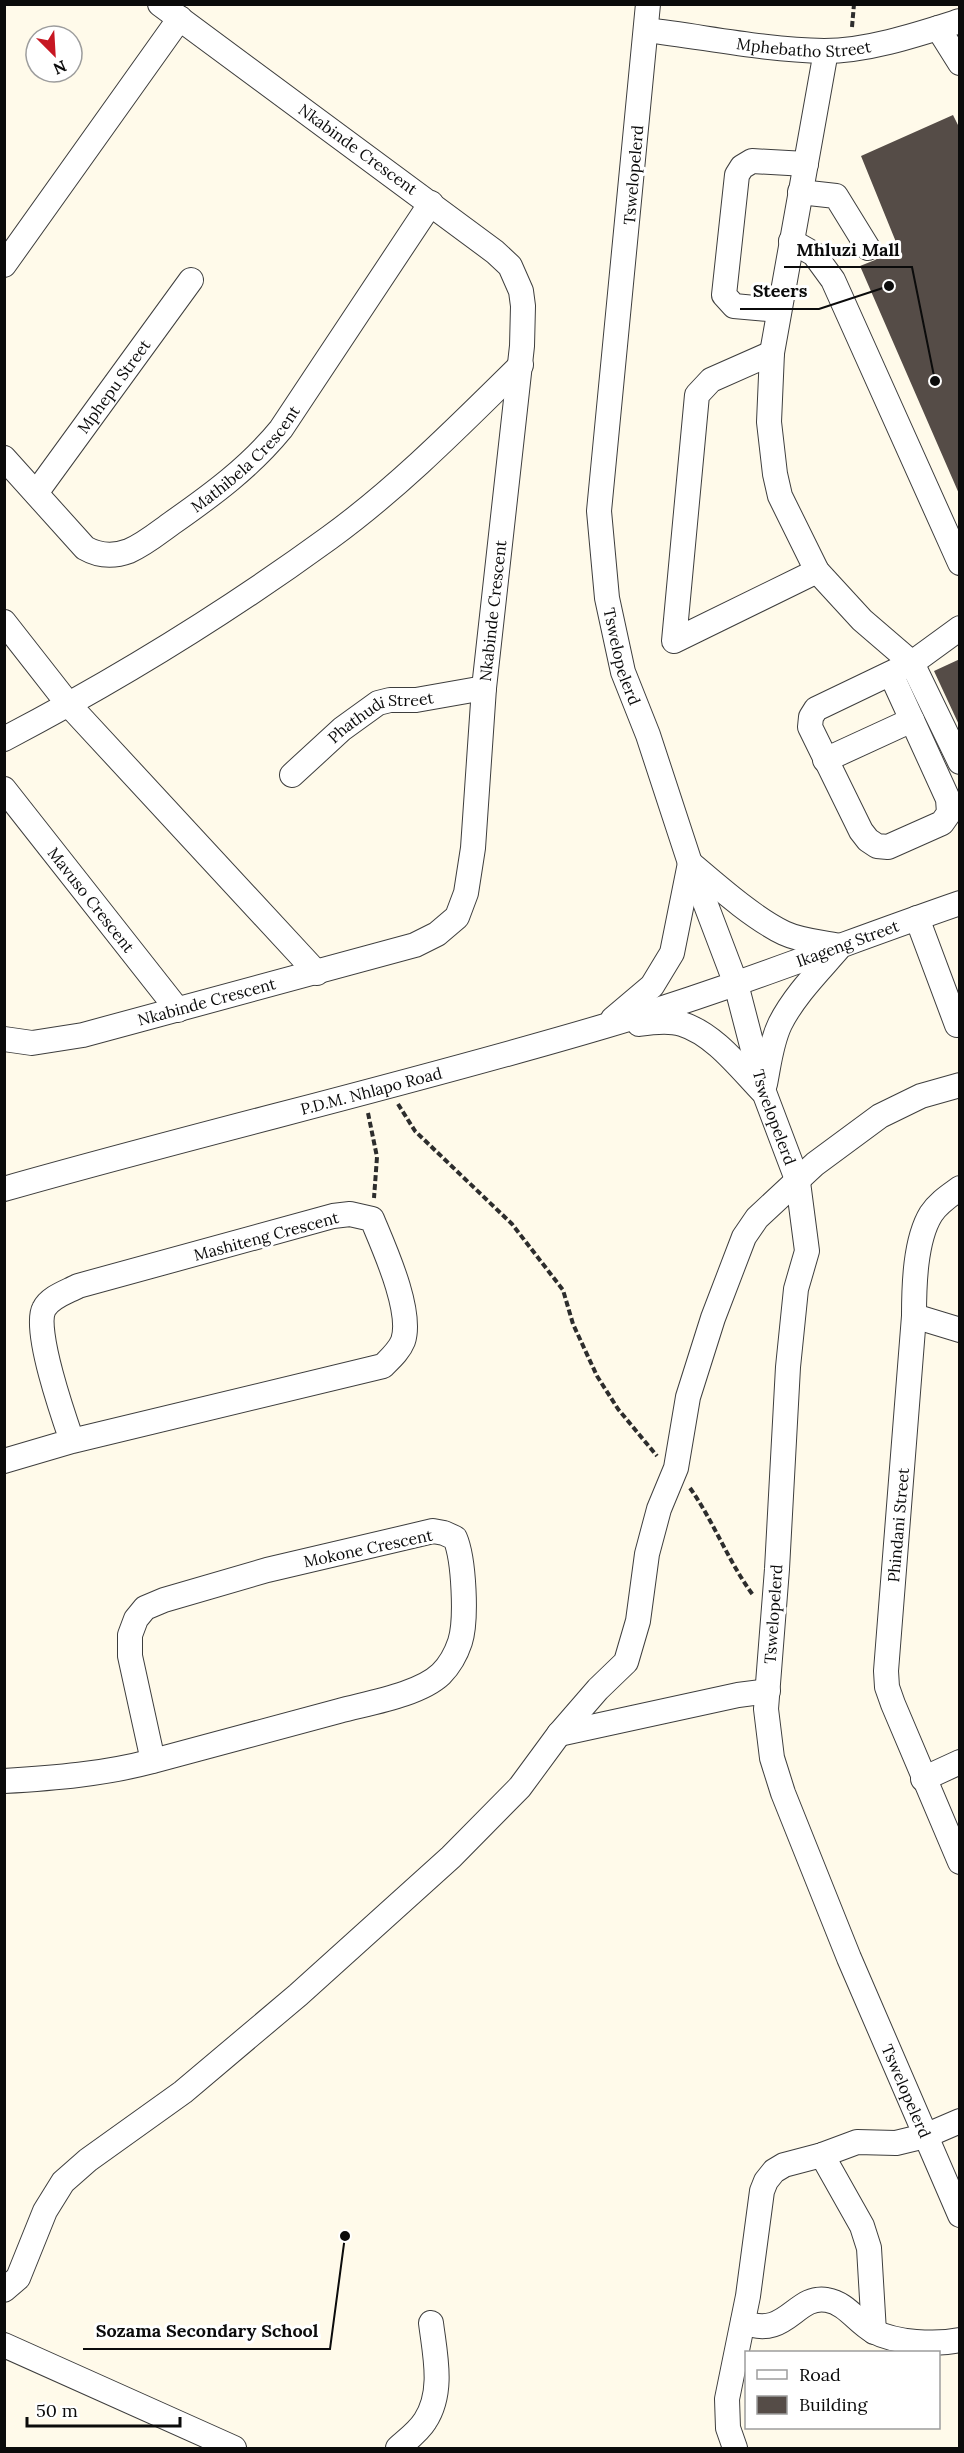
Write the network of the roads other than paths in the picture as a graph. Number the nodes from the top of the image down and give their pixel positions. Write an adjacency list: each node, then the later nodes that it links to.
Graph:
1 (160, 4): 3 (street, Nkabinde Crescent)
2 (648, 4): 5 (street, Tswelopelerd)
3 (180, 18): 10 (street, Nkabinde Crescent); 13 (street)
4 (949, 24): 6 (street, Mphebatho Street); 7 (street)
5 (646, 30): 6 (street, Mphebatho Street); 33 (street, Tswelopelerd)
6 (826, 51): 8 (street)
7 (960, 63)
8 (806, 164): 9 (street); 15 (street)
9 (801, 192): 11 (street); 12 (street)
10 (431, 203): 17 (street, Nkabinde Crescent); 19 (street, Mathibela Crescent)
11 (791, 241): 15 (street); 20 (street)
12 (868, 248)
13 (4, 265)
14 (191, 280): 19 (street, Mphepu Street)
15 (778, 310): 16 (street)
16 (772, 353): 21 (street); 21 (street)
17 (521, 365): 25 (street, Nkabinde Crescent); 26 (street)
18 (4, 458): 19 (street, Mathibela Crescent)
19 (36, 493)
20 (960, 563)
21 (817, 571): 24 (street)
22 (4, 622): 26 (street)
23 (960, 628): 24 (street)
24 (901, 669): 27 (street); 29 (street); 30 (street)
25 (484, 688): 31 (street, Phathudi Street); 37 (street, Nkabinde Crescent)
26 (69, 705): 28 (street); 37 (street)
27 (912, 720): 29 (street); 29 (street)
28 (4, 739)
29 (825, 759)
30 (960, 762)
31 (292, 775)
32 (4, 789): 39 (street, Mavuso Crescent)
33 (690, 862): 36 (street); 38 (street, Tswelopelerd); 40 (street)
34 (960, 903): 35 (street, Ikageng Street)
35 (917, 918): 36 (street, Ikageng Street); 41 (street)
36 (841, 946): 38 (street, Ikageng Street); 44 (street)
37 (318, 973): 39 (street, Nkabinde Crescent)
38 (736, 984): 40 (street, P.D.M. Nhlapo Road); 44 (street, Tswelopelerd)
39 (178, 1010): 42 (street, Nkabinde Crescent)
40 (605, 1026): 44 (street); 47 (street, P.D.M. Nhlapo Road)
41 (959, 1027)
42 (4, 1039)
43 (960, 1085): 45 (street)
44 (764, 1092): 45 (street, Tswelopelerd)
45 (798, 1182): 52 (street, Tswelopelerd); 53 (street)
46 (960, 1188): 48 (street, Phindani Street)
47 (4, 1189)
48 (914, 1316): 49 (street); 56 (street, Phindani Street)
49 (960, 1330)
50 (72, 1441): 50 (street, Mashiteng Crescent); 51 (street)
51 (4, 1461)
52 (768, 1691): 53 (street); 60 (street, Tswelopelerd)
53 (559, 1734): 63 (street)
54 (153, 1761): 54 (street, Mokone Crescent); 57 (street, Mokone Crescent)
55 (960, 1762): 56 (street)
56 (923, 1779): 58 (street, Phindani Street)
57 (4, 1781)
58 (960, 1862)
59 (960, 2121): 60 (street)
60 (925, 2136): 61 (street); 62 (street, Tswelopelerd)
61 (822, 2155): 64 (street); 66 (street)
62 (960, 2215)
63 (4, 2290)
64 (743, 2322): 66 (street); 71 (street)
65 (431, 2323): 70 (street)
66 (874, 2332): 67 (street)
67 (960, 2340)
68 (4, 2345): 69 (street)
69 (234, 2448)
70 (398, 2448)
71 (735, 2448)

